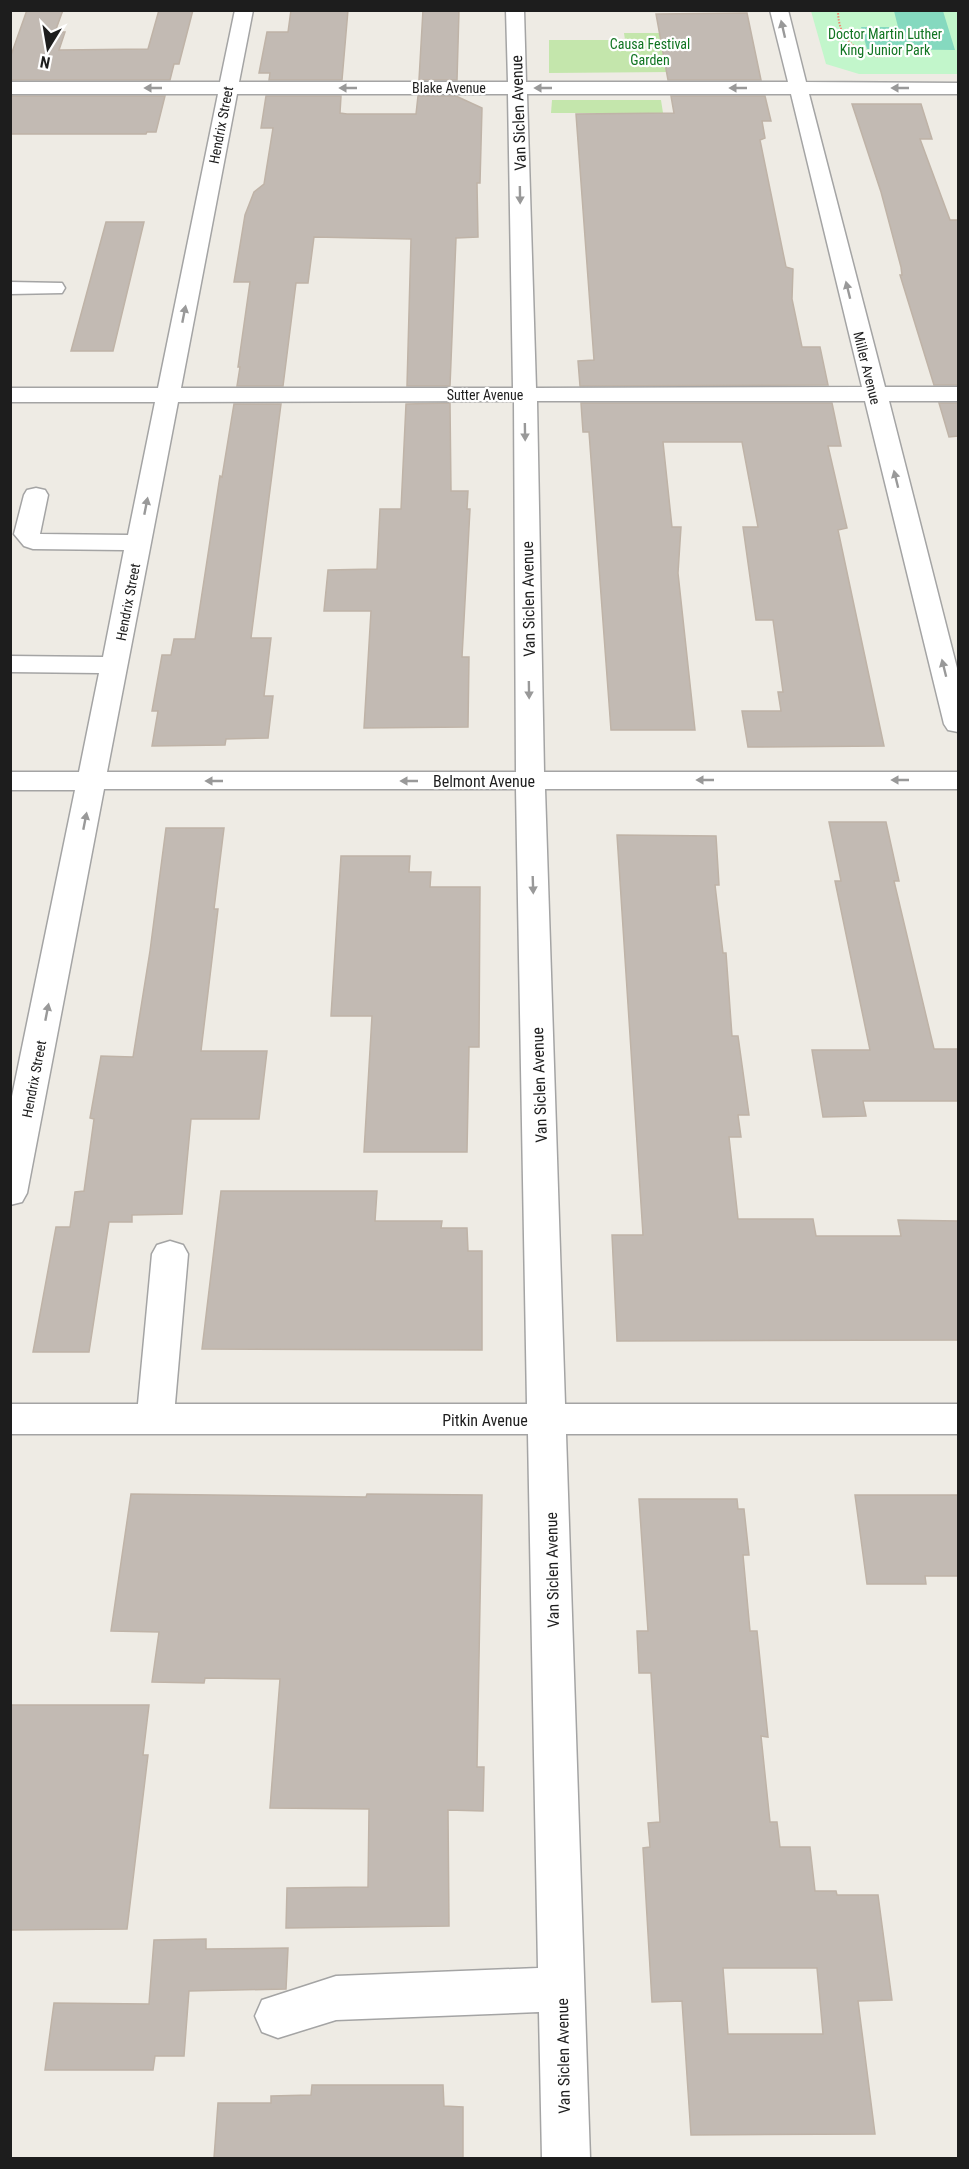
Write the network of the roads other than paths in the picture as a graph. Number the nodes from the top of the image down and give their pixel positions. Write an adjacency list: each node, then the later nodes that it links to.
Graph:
1 (244, 10): 5 (street, Hendrix Street)
2 (515, 10): 6 (street, Van Siclen Avenue)
3 (779, 10): 7 (street, Miller Avenue, one-way to 3)
4 (10, 88): 5 (street, Blake Avenue, one-way to 4)
5 (229, 88): 6 (street, Blake Avenue, one-way to 5); 14 (street, Hendrix Street, one-way to 5)
6 (517, 88): 7 (street, Blake Avenue, one-way to 6); 15 (street, Van Siclen Avenue, one-way to 15)
7 (797, 88): 8 (street, Blake Avenue, one-way to 7); 11 (street, Miller Avenue, one-way to 7)
8 (958, 88)
9 (10, 288): 10 (street)
10 (54, 288)
11 (874, 394): 12 (street, Sutter Avenue); 15 (street, Sutter Avenue); 20 (street, Miller Avenue, one-way to 11)
12 (958, 394)
13 (10, 395): 14 (street, Sutter Avenue)
14 (167, 395): 15 (street, Sutter Avenue); 17 (street, Hendrix Street, one-way to 14)
15 (525, 395): 21 (street, Van Siclen Avenue, one-way to 21)
16 (36, 495): 17 (street)
17 (139, 543): 19 (street, Hendrix Street)
18 (10, 664): 19 (street)
19 (116, 665): 23 (street, Hendrix Street)
20 (958, 724)
21 (530, 780): 22 (street, Belmont Avenue, one-way to 21); 23 (street, Belmont Avenue, one-way to 23); 30 (street, Van Siclen Avenue, one-way to 30)
22 (958, 780)
23 (93, 781): 24 (street, Belmont Avenue); 25 (street, Hendrix Street, one-way to 23)
24 (10, 782)
25 (10, 1193)
26 (170, 1254): 29 (street)
27 (10, 1419): 29 (street, Pitkin Avenue)
28 (958, 1419): 30 (street, Pitkin Avenue)
29 (155, 1420): 30 (street, Pitkin Avenue)
30 (548, 1420): 31 (street, Van Siclen Avenue)
31 (562, 1989): 32 (street); 33 (street, Van Siclen Avenue)
32 (278, 2016)
33 (566, 2158)

